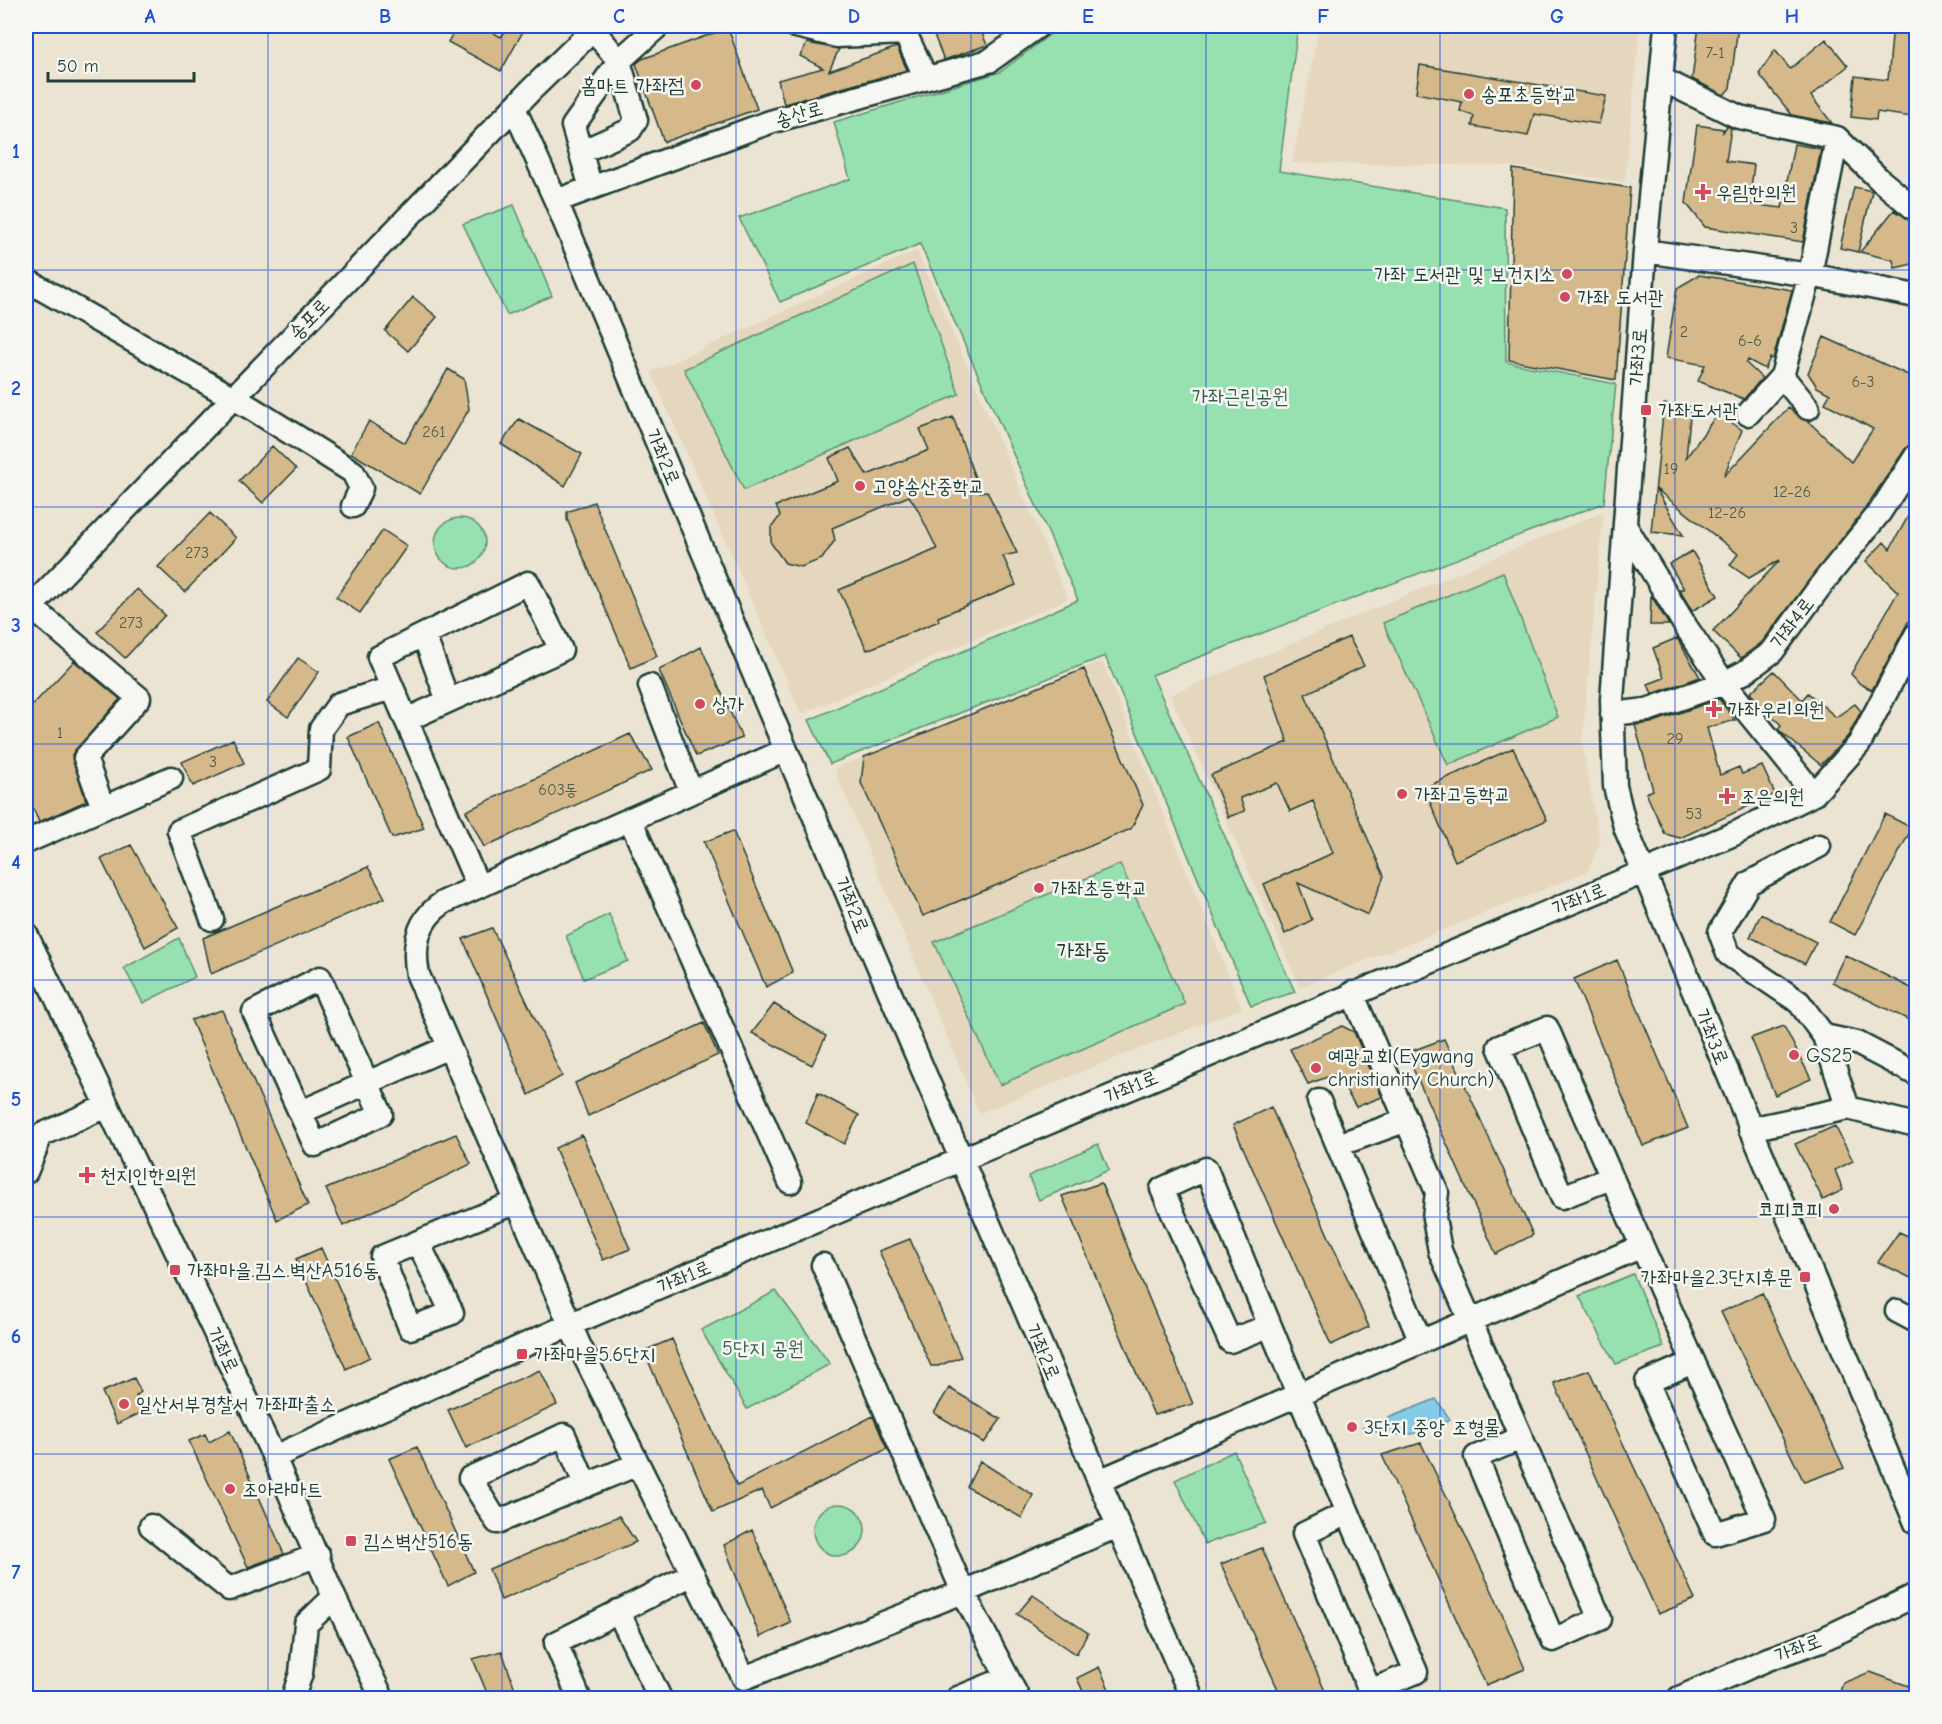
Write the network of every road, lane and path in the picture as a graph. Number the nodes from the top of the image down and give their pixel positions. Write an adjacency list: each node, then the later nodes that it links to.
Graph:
1 (594, 26): 7 (street); 10 (street, 송포로)
2 (658, 26): 7 (street)
3 (796, 26): 6 (street)
4 (1038, 26): 8 (street, 송산로)
5 (1666, 26): 9 (street, 가좌3로)
6 (906, 29): 8 (street)
7 (619, 61): 12 (street); 12 (street)
8 (926, 78): 13 (street, 송산로)
9 (1661, 79): 11 (street); 16 (street, 가좌3로)
10 (515, 110): 14 (street, 가좌2로); 21 (street, 송포로)
11 (1837, 138): 15 (street); 17 (street)
12 (581, 152): 13 (street)
13 (591, 188): 14 (street, 송산로)
14 (556, 201): 36 (street, 가좌2로)
15 (1917, 210)
16 (1645, 251): 17 (street); 26 (street, 가좌3로)
17 (1810, 275): 19 (street); 20 (street)
18 (26, 280): 21 (street)
19 (1917, 296)
20 (1782, 376): 22 (street); 23 (street)
21 (232, 398): 25 (street); 27 (street, 송포로)
22 (1808, 408)
23 (1748, 414)
24 (1917, 456): 30 (street, 가좌4로)
25 (353, 506)
26 (1627, 528): 30 (street); 34 (street, 가좌3로)
27 (28, 609): 40 (street)
28 (424, 634): 32 (street); 33 (street); 33 (street)
29 (1917, 635): 39 (street, 가좌1로)
30 (1724, 683): 34 (street, 가좌4로); 39 (street)
31 (650, 686): 38 (street)
32 (392, 688): 35 (street); 46 (street)
33 (448, 701): 35 (street)
34 (1612, 714): 44 (street, 가좌3로)
35 (405, 720): 45 (street)
36 (786, 750): 38 (street); 61 (street, 가좌2로)
37 (171, 778): 40 (street)
38 (691, 792): 41 (street)
39 (1814, 794): 44 (street, 가좌1로)
40 (103, 808): 42 (street)
41 (630, 819): 45 (street); 64 (street)
42 (26, 842)
43 (1819, 846): 49 (street)
44 (1644, 872): 48 (street, 가좌1로); 59 (street, 가좌3로)
45 (478, 886): 50 (street)
46 (212, 919)
47 (26, 934): 54 (street, 가좌로)
48 (1352, 993): 57 (street); 61 (street, 가좌1로)
49 (1824, 1036): 51 (street); 55 (street)
50 (449, 1047): 52 (street); 65 (street)
51 (1917, 1074)
52 (367, 1083): 56 (street); 56 (street); 56 (street)
53 (1319, 1101): 60 (street)
54 (107, 1106): 62 (street); 76 (street, 가좌로)
55 (1848, 1108): 58 (street); 59 (street)
56 (302, 1112)
57 (1407, 1120): 60 (street); 69 (street)
58 (1917, 1125)
59 (1750, 1129): 81 (street, 가좌3로)
60 (1338, 1145): 72 (street)
61 (961, 1159): 70 (street, 가좌1로); 78 (street, 가좌2로)
62 (26, 1172)
63 (1611, 1178): 63 (street); 67 (street)
64 (790, 1182)
65 (516, 1202): 66 (street); 70 (street)
66 (418, 1242)
67 (1640, 1247): 69 (street); 73 (street)
68 (822, 1265): 86 (street)
69 (1471, 1320): 72 (street); 75 (street)
70 (570, 1325): 76 (street, 가좌1로); 77 (street)
71 (1269, 1326): 71 (street); 74 (street)
72 (1421, 1342): 74 (street)
73 (1693, 1362): 73 (street)
74 (1296, 1396): 78 (street); 80 (street)
75 (1521, 1438): 75 (street)
76 (274, 1457): 84 (street, 가좌로)
77 (638, 1464): 79 (street); 85 (street)
78 (1099, 1481): 83 (street, 가좌2로)
79 (585, 1486): 79 (street)
80 (1347, 1513): 80 (street)
81 (1917, 1523)
82 (151, 1526): 84 (street)
83 (1118, 1526): 86 (street); 97 (street, 가좌2로)
84 (318, 1555): 88 (street, 가좌로)
85 (693, 1574): 86 (street); 89 (street)
86 (963, 1592): 90 (street)
87 (1917, 1595): 98 (street, 가좌로)
88 (334, 1597): 91 (street); 92 (street, 가좌로)
89 (618, 1611): 93 (street); 94 (street)
90 (1007, 1678): 95 (street); 96 (street)
91 (293, 1698)
92 (382, 1698)
93 (579, 1698)
94 (660, 1698)
95 (958, 1698)
96 (1017, 1698)
97 (1192, 1698)
98 (1679, 1698)

